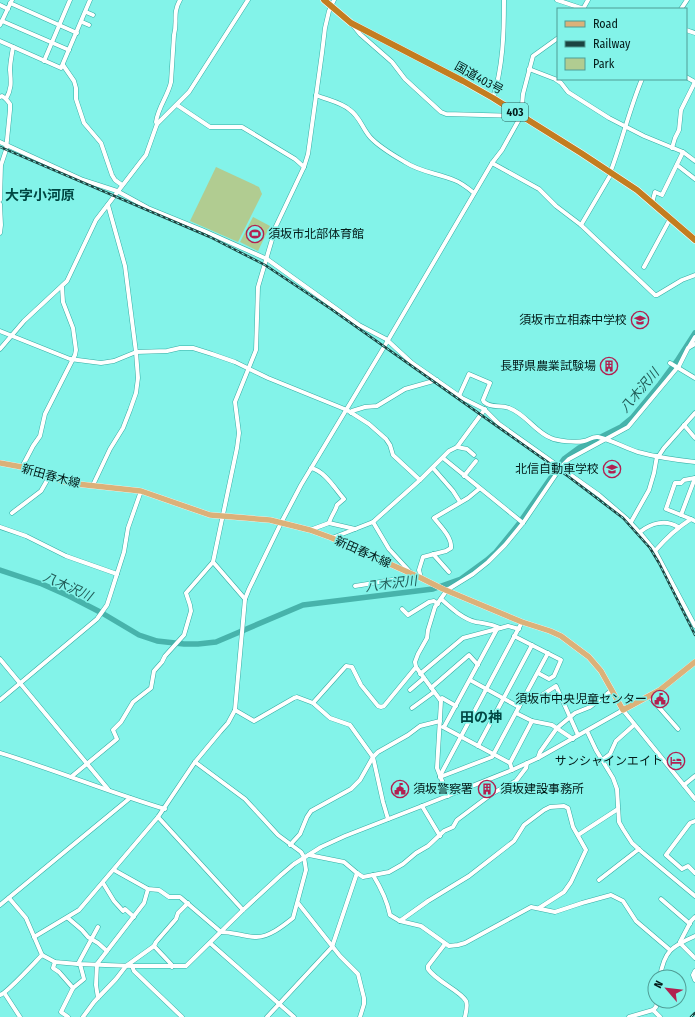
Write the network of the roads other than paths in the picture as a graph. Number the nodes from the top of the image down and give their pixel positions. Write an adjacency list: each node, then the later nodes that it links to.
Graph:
1 (70, 0): 19 (street)
2 (90, 0): 14 (street)
3 (180, 0): 38 (street)
4 (248, 0): 36 (street)
5 (324, 0): 11 (highway, 国道403号 / 403)
6 (334, 0): 11 (street)
7 (504, 0): 34 (street)
8 (557, 0): 12 (street)
9 (11, 2): 13 (street); 19 (street)
10 (0, 5): 13 (street)
11 (331, 7): 18 (highway, 国道403号 / 403); 32 (street)
12 (580, 8)
13 (8, 9): 17 (street)
14 (86, 12): 15 (street); 16 (street)
15 (93, 15)
16 (82, 22): 20 (street); 21 (street)
17 (1, 23): 24 (street)
18 (351, 23): 34 (highway, 国道403号 / 403); 37 (street)
19 (59, 25): 21 (street); 24 (street)
20 (89, 25)
21 (77, 32): 26 (street)
22 (557, 39): 29 (street)
23 (0, 41): 25 (street)
24 (52, 43): 26 (street); 27 (street)
25 (13, 47): 27 (street); 35 (street)
26 (69, 50): 28 (street)
27 (44, 61): 28 (street)
28 (63, 65): 50 (street)
29 (529, 69): 37 (street); 39 (street)
30 (642, 80): 39 (street)
31 (695, 82): 42 (street)
32 (316, 95): 47 (street); 52 (street)
33 (1, 96): 35 (street)
34 (493, 98): 37 (highway, 国道403号 / 403)
35 (6, 99): 41 (street)
36 (177, 105): 38 (street); 47 (street)
37 (520, 116): 45 (street); 48 (highway, 国道403号 / 403)
38 (157, 124): 50 (street)
39 (626, 127): 42 (street); 48 (street)
40 (0, 142): 41 (street)
41 (6, 144): 51 (street); 53 (street)
42 (672, 148): 43 (street)
43 (683, 152): 44 (street); 46 (street)
44 (695, 161)
45 (492, 163): 52 (street); 59 (street)
46 (677, 164): 49 (street); 54 (street)
47 (304, 167): 62 (street)
48 (610, 173): 54 (highway, 国道403号 / 403); 59 (street)
49 (695, 179)
50 (122, 185): 51 (street)
51 (117, 191): 56 (street); 62 (street)
52 (474, 193): 69 (street)
53 (0, 200)
54 (652, 203): 57 (highway, 国道403号 / 403)
55 (0, 204): 58 (street)
56 (108, 205): 65 (street); 73 (street)
57 (670, 219): 61 (highway, 国道403号 / 403); 63 (street)
58 (0, 220): 60 (street)
59 (581, 225): 64 (street)
60 (0, 233)
61 (695, 240)
62 (267, 259): 69 (street); 77 (street)
63 (644, 267)
64 (695, 275)
65 (62, 287): 67 (street); 74 (street)
66 (0, 331): 67 (street)
67 (12, 336): 72 (street); 74 (street)
68 (695, 337): 71 (street)
69 (388, 341): 80 (street); 83 (street)
70 (695, 344): 71 (street)
71 (688, 348): 76 (street)
72 (0, 349)
73 (136, 352): 74 (street); 77 (street); 105 (street)
74 (74, 360): 97 (street)
75 (670, 363): 76 (street)
76 (678, 368): 79 (street); 89 (street)
77 (248, 369): 83 (street); 111 (street)
78 (695, 371): 79 (street)
79 (693, 377)
80 (437, 380): 81 (street); 85 (street)
81 (459, 396): 82 (street); 84 (street)
82 (487, 405): 84 (street); 89 (street)
83 (347, 410): 85 (street); 99 (street)
84 (484, 410): 90 (street); 98 (street)
85 (351, 413): 104 (street)
86 (695, 413): 87 (street)
87 (684, 425): 88 (street); 92 (street)
88 (695, 438)
89 (604, 439): 92 (street); 98 (street)
90 (456, 447): 91 (street); 93 (street)
91 (474, 455)
92 (658, 456): 95 (street); 115 (street)
93 (443, 458): 100 (street); 101 (street)
94 (476, 461): 101 (street)
95 (695, 462)
96 (0, 463): 97 (main road, 新田春木線)
97 (22, 467): 102 (main road, 新田春木線)
98 (561, 467): 114 (street); 115 (street)
99 (311, 468): 116 (street); 117 (street)
100 (433, 468): 104 (street); 108 (street)
101 (464, 476): 106 (street)
102 (49, 477): 105 (main road, 新田春木線); 109 (street)
103 (695, 478): 110 (street); 110 (street)
104 (420, 480): 113 (street)
105 (93, 486): 107 (main road, 新田春木線)
106 (480, 489): 108 (street); 114 (street)
107 (142, 491): 111 (main road, 新田春木線); 129 (street)
108 (460, 502): 125 (street)
109 (12, 513)
110 (681, 515): 112 (street)
111 (222, 517): 116 (main road, 新田春木線); 126 (street)
112 (693, 520): 119 (street)
113 (373, 522): 120 (street); 128 (street)
114 (521, 522): 132 (street)
115 (631, 522): 122 (street)
116 (280, 523): 121 (main road, 新田春木線); 133 (street)
117 (330, 523): 120 (street); 121 (street)
118 (0, 527): 129 (street)
119 (678, 528): 122 (street); 124 (street)
120 (355, 529): 123 (street)
121 (310, 530): 123 (main road, 新田春木線)
122 (640, 532): 124 (street)
123 (332, 538): 128 (main road, 新田春木線)
124 (655, 551): 138 (street)
125 (433, 554): 127 (street); 130 (street)
126 (213, 562): 133 (street); 189 (street)
127 (449, 572)
128 (411, 573): 130 (main road, 新田春木線); 131 (street)
129 (116, 574): 152 (street)
130 (421, 578): 132 (main road, 新田春木線)
131 (356, 586)
132 (445, 590): 134 (street); 137 (main road, 新田春木線)
133 (245, 599): 167 (street)
134 (441, 599): 135 (street); 139 (street)
135 (438, 604): 136 (street); 147 (street)
136 (402, 609)
137 (522, 622): 140 (street); 156 (main road, 新田春木線)
138 (695, 626)
139 (499, 628): 140 (street); 146 (street); 149 (street)
140 (518, 628): 141 (street)
141 (514, 636): 142 (street); 155 (street)
142 (532, 645): 143 (street); 159 (street)
143 (548, 653): 148 (street); 148 (street)
144 (0, 659): 152 (street)
145 (695, 662): 158 (main road)
146 (478, 665): 151 (street); 153 (street)
147 (416, 667): 149 (street); 163 (street)
148 (538, 673): 160 (street)
149 (420, 674): 150 (street)
150 (424, 678): 153 (street); 154 (street)
151 (470, 680): 155 (street); 164 (street)
152 (20, 683): 162 (street); 189 (street)
153 (431, 688): 157 (street)
154 (410, 690)
155 (486, 690): 159 (street); 178 (street)
156 (612, 690): 168 (main road, 新田春木線); 170 (street)
157 (434, 692): 161 (street); 166 (street)
158 (649, 696): 168 (main road); 175 (street)
159 (503, 698): 165 (street); 180 (street)
160 (524, 698): 165 (street); 170 (street)
161 (440, 699): 164 (street); 172 (street)
162 (0, 700)
163 (313, 703): 167 (street); 183 (street)
164 (456, 706): 172 (street)
165 (519, 707): 169 (street)
166 (412, 708)
167 (234, 710): 186 (street)
168 (623, 710): 173 (street); 176 (street)
169 (516, 713): 171 (street); 182 (street)
170 (570, 717): 174 (street); 177 (street)
171 (532, 721): 174 (street); 187 (street)
172 (442, 725): 178 (street); 183 (street); 192 (street)
173 (634, 725): 185 (street); 194 (street)
174 (558, 728): 179 (street); 184 (street)
175 (678, 729)
176 (587, 731): 177 (street); 185 (street)
177 (578, 736): 179 (street)
178 (461, 737): 180 (street); 192 (street)
179 (573, 739): 184 (street)
180 (478, 746): 182 (street)
181 (0, 753): 193 (street)
182 (494, 754): 187 (street); 192 (street)
183 (373, 757): 203 (street); 207 (street)
184 (538, 758): 188 (street)
185 (602, 760): 201 (street)
186 (195, 762): 200 (street); 207 (street)
187 (510, 763): 190 (street)
188 (527, 763): 190 (street); 205 (street)
189 (87, 764): 193 (street); 195 (street)
190 (512, 770): 196 (street)
191 (695, 776): 194 (street)
192 (440, 777): 196 (street)
193 (70, 778): 195 (street)
194 (684, 785): 198 (street)
195 (108, 789): 197 (street)
196 (448, 796): 199 (street)
197 (130, 798): 200 (street); 219 (street)
198 (695, 799)
199 (422, 806): 203 (street); 205 (street)
200 (165, 809): 202 (street)
201 (618, 809): 206 (street); 208 (street)
202 (158, 817): 211 (street); 225 (street)
203 (388, 819): 209 (street)
204 (695, 820): 213 (street)
205 (440, 836): 214 (street)
206 (578, 836): 224 (street); 229 (street)
207 (290, 845): 210 (street)
208 (639, 849): 215 (street); 218 (street)
209 (309, 855): 210 (street); 212 (street)
210 (304, 857): 222 (street); 225 (street)
211 (114, 870): 216 (street); 217 (street)
212 (357, 873): 214 (street); 240 (street)
213 (695, 873)
214 (373, 875): 229 (street)
215 (599, 880)
216 (103, 883): 226 (street); 228 (street)
217 (148, 889): 221 (street); 226 (street)
218 (695, 896)
219 (9, 898): 223 (street); 234 (street)
220 (661, 899): 230 (street)
221 (188, 903): 232 (street); 239 (street)
222 (298, 903): 232 (street); 240 (street)
223 (0, 905)
224 (539, 908): 238 (street); 241 (street)
225 (243, 910): 232 (street)
226 (134, 916): 242 (street)
227 (695, 917): 230 (street)
228 (68, 918): 234 (street); 235 (street)
229 (400, 920): 238 (street)
230 (690, 924): 237 (street)
231 (98, 927): 235 (street)
232 (221, 932): 236 (street)
233 (695, 936): 237 (street)
234 (34, 938): 243 (street)
235 (92, 939): 242 (street); 246 (street)
236 (210, 943): 250 (street); 258 (street)
237 (680, 943): 241 (street); 244 (street)
238 (445, 944): 268 (street)
239 (154, 946): 248 (street); 250 (street)
240 (332, 947): 258 (street); 267 (street)
241 (670, 950): 251 (street)
242 (107, 951): 247 (street)
243 (42, 956): 245 (street); 255 (street)
244 (695, 958)
245 (55, 962): 246 (street); 254 (street)
246 (79, 964): 247 (street); 254 (street)
247 (97, 964): 248 (street); 257 (street)
248 (126, 966): 249 (street); 257 (street)
249 (132, 966): 250 (street); 264 (street)
250 (172, 967)
251 (661, 969)
252 (695, 971): 253 (street)
253 (695, 980)
254 (73, 988): 262 (street)
255 (5, 994): 256 (street); 261 (street)
256 (0, 995)
257 (98, 998): 263 (street)
258 (280, 1003): 265 (street); 266 (street)
259 (653, 1010): 260 (street); 270 (street)
260 (635, 1016): 269 (street)
261 (20, 1017)
262 (68, 1017)
263 (83, 1017)
264 (182, 1017)
265 (267, 1017)
266 (294, 1017)
267 (360, 1017)
268 (466, 1017)
269 (629, 1017)
270 (660, 1017)

